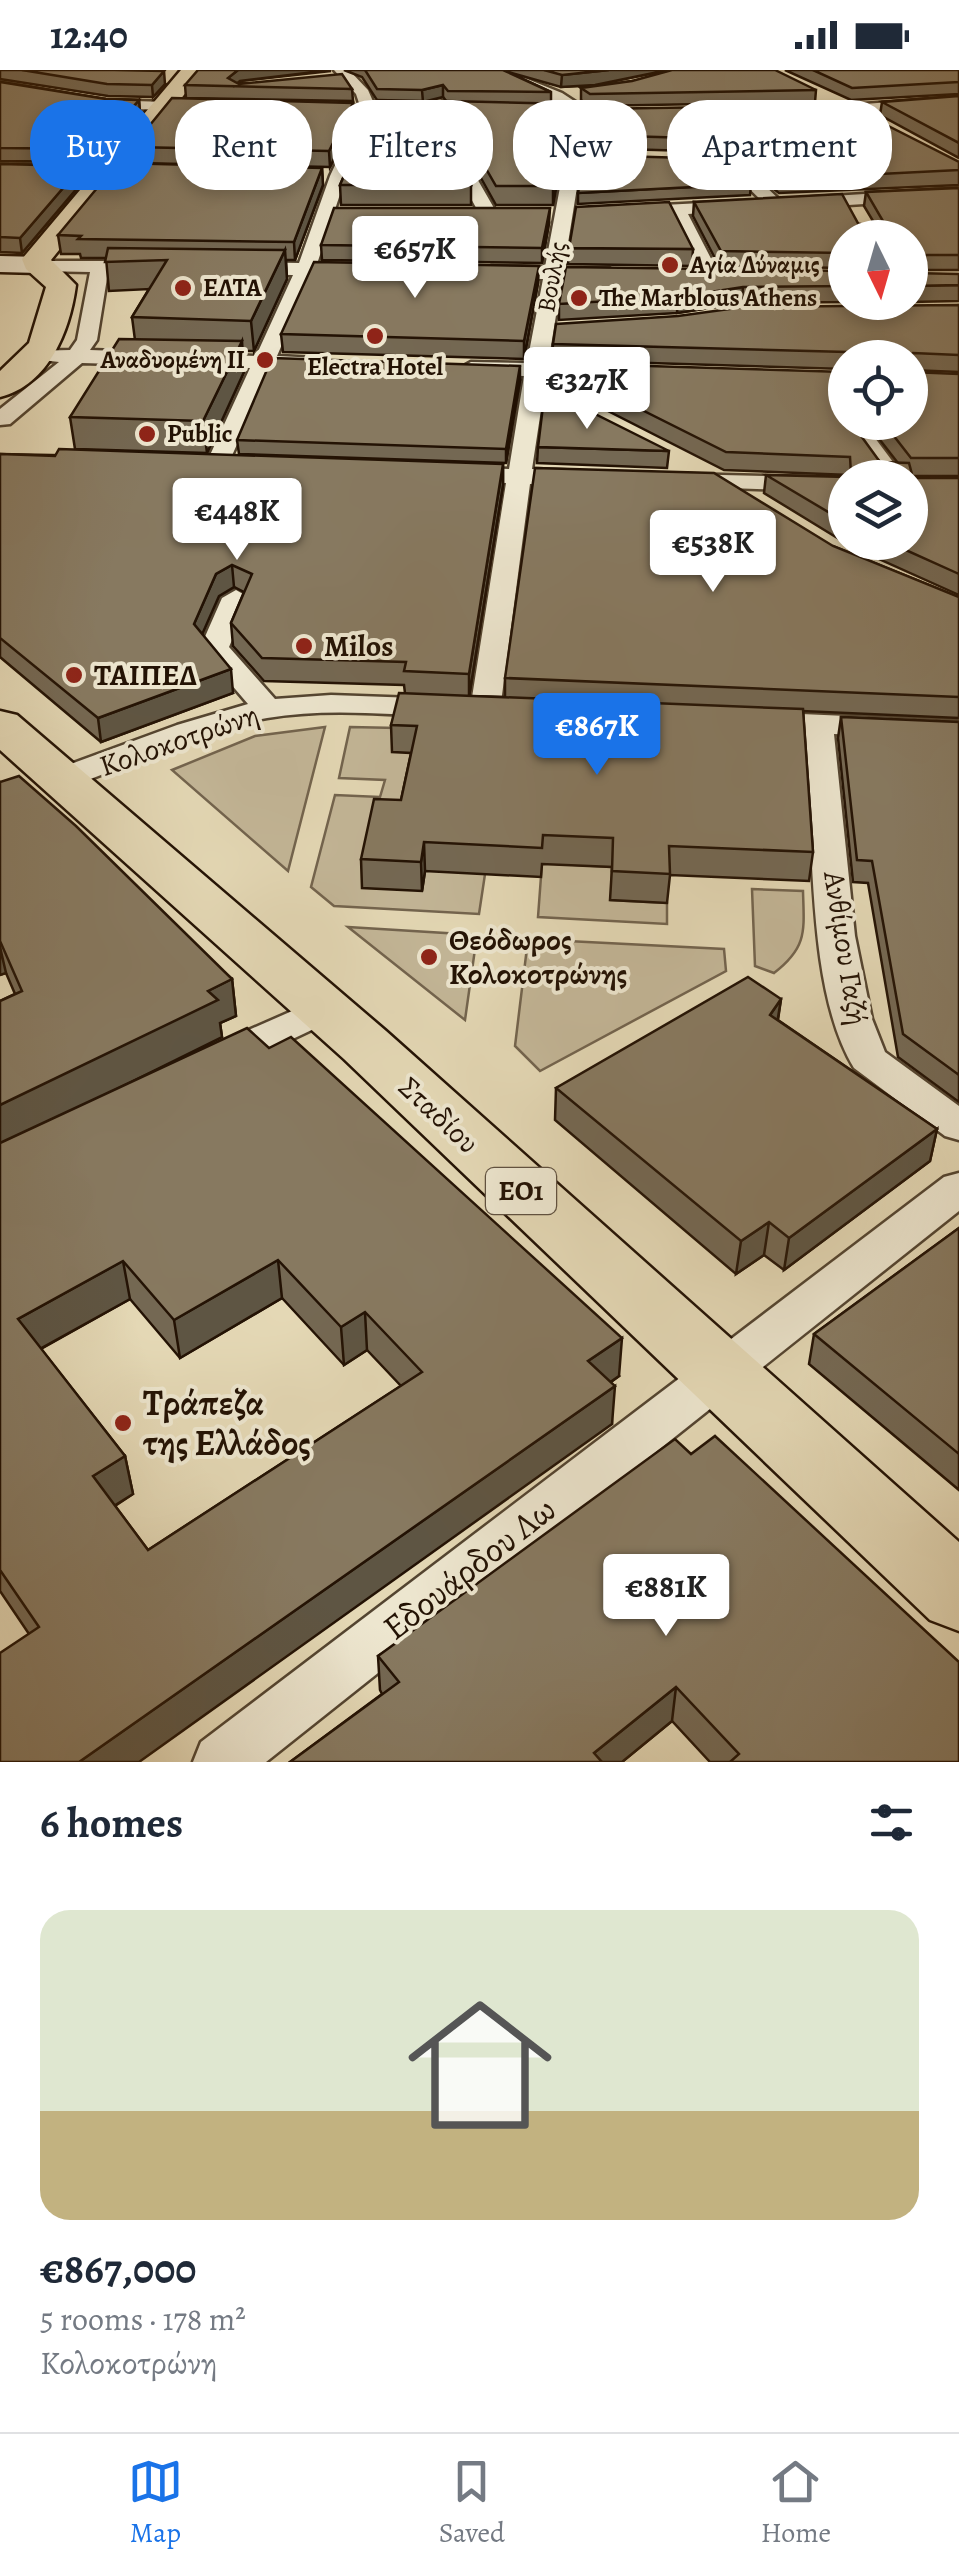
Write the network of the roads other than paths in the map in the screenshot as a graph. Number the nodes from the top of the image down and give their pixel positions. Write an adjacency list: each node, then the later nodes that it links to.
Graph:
1 (493, 70): 7 (street)
2 (341, 75): 9 (street)
3 (181, 84): 4 (street); 8 (street); 15 (main road)
4 (0, 86)
5 (588, 92): 7 (street)
6 (818, 94): 12 (street)
7 (557, 96): 10 (street); 11 (street)
8 (202, 100)
9 (365, 100)
10 (493, 100)
11 (565, 100)
12 (832, 100)
13 (959, 101): 14 (street)
14 (892, 106)
15 (155, 115)
16 (647, 115): 17 (street)
17 (665, 115)
18 (651, 159): 27 (street)
19 (0, 169): 20 (street)
20 (30, 170)
21 (332, 173): 37 (street)
22 (93, 190): 33 (main road)
23 (475, 190): 30 (street)
24 (574, 190): 29 (street, Βουλής)
25 (959, 193): 26 (street)
26 (848, 200): 27 (street); 31 (street)
27 (775, 204): 28 (street)
28 (677, 210): 29 (street); 42 (street)
29 (573, 214): 40 (street, Βουλής)
30 (489, 215)
31 (860, 220)
32 (0, 264): 33 (street)
33 (39, 265): 34 (street); 43 (main road)
34 (100, 266): 35 (street); 44 (street)
35 (181, 268)
36 (220, 268): 37 (street)
37 (304, 270): 38 (street); 45 (street)
38 (380, 270)
39 (476, 272): 40 (street)
40 (552, 273): 41 (street); 48 (street, Βουλής)
41 (632, 274)
42 (714, 277)
43 (40, 354): 44 (street); 50 (main road)
44 (76, 356): 45 (street); 50 (street)
45 (264, 362): 46 (street); 56 (street)
46 (348, 365)
47 (443, 368): 48 (street)
48 (536, 370): 49 (street); 51 (street, Βουλής)
49 (614, 372)
50 (1, 403)
51 (529, 411): 52 (street); 58 (street, Βουλής)
52 (559, 412)
53 (865, 440): 55 (street)
54 (680, 459): 61 (street)
55 (880, 460)
56 (218, 466)
57 (422, 474): 58 (street)
58 (519, 476): 59 (street); 66 (street, Βουλής)
59 (610, 479)
60 (647, 480): 61 (street)
61 (720, 482): 62 (street); 63 (street)
62 (828, 485)
63 (766, 511)
64 (236, 598): 65 (street)
65 (268, 709): 66 (street, Κολοκοτρώνη); 72 (street, Κολοκοτρώνη)
66 (485, 710): 67 (street, Κολοκοτρώνη)
67 (523, 712)
68 (727, 720): 69 (street)
69 (817, 723): 71 (street); 75 (street, Ανθίμου Γαζή)
70 (0, 726): 72 (main road, Σταδίου / ΕΟ1)
71 (959, 730)
72 (39, 787): 73 (main road, Σταδίου / ΕΟ1)
73 (324, 1009): 74 (street); 77 (main road, Σταδίου / ΕΟ1)
74 (190, 1073)
75 (959, 1126)
76 (959, 1188): 77 (street, Εδουάρδου Λω)
77 (716, 1373): 78 (main road, Σταδίου / ΕΟ1); 79 (street, Εδουάρδου Λω)
78 (959, 1594)
79 (221, 1762)

